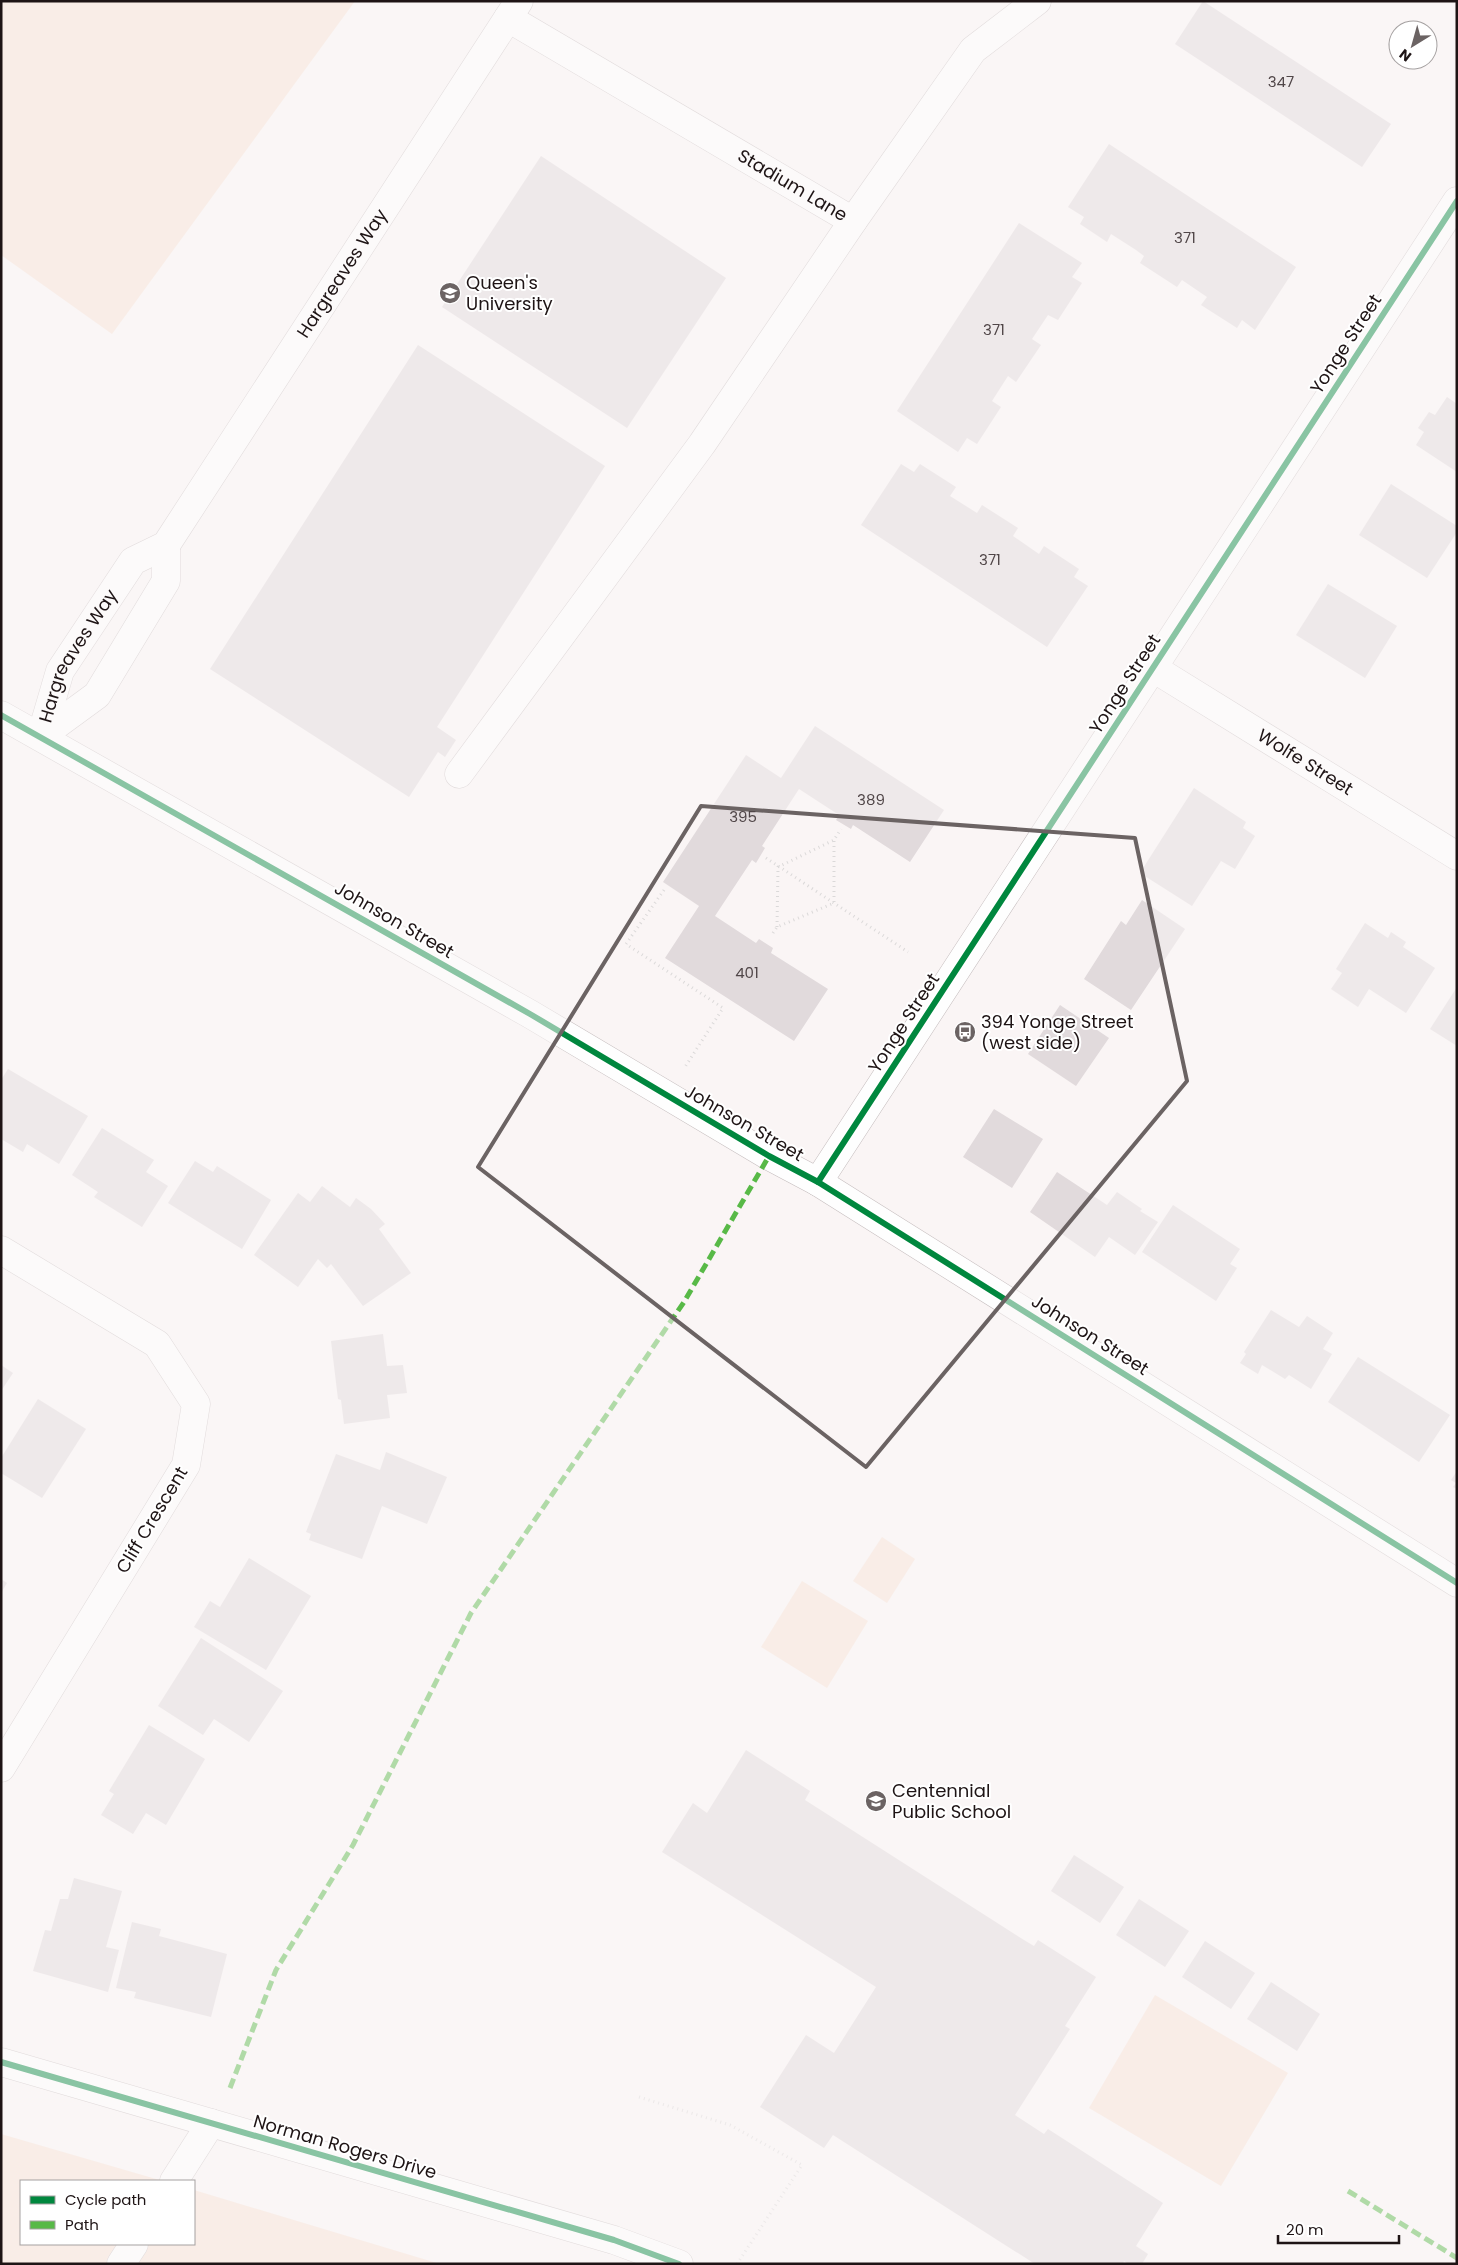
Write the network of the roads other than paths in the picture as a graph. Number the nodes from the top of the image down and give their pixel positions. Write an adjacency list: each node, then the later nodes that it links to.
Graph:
1 (1037, 1): 4 (street, Stadium Lane)
2 (513, 10): 4 (street, Stadium Lane); 5 (street, Hargreaves Way)
3 (1457, 201): 6 (street, Yonge Street)
4 (853, 221): 9 (street)
5 (166, 545): 8 (street, Hargreaves Way); 8 (street, Hargreaves Way)
6 (1153, 668): 10 (street, Wolfe Street); 11 (street, Yonge Street)
7 (1, 715): 8 (street, Johnson Street)
8 (42, 736): 11 (street, Johnson Street)
9 (459, 774)
10 (1457, 856)
11 (818, 1182): 13 (street, Johnson Street)
12 (1, 1250): 14 (street, Cliff Crescent)
13 (1457, 1583)
14 (1, 1768)
15 (1, 2062): 16 (street, Norman Rogers Drive)
16 (211, 2123): 17 (street); 20 (street, Norman Rogers Drive)
17 (175, 2180)
18 (133, 2245): 19 (street)
19 (121, 2264)
20 (679, 2264)

